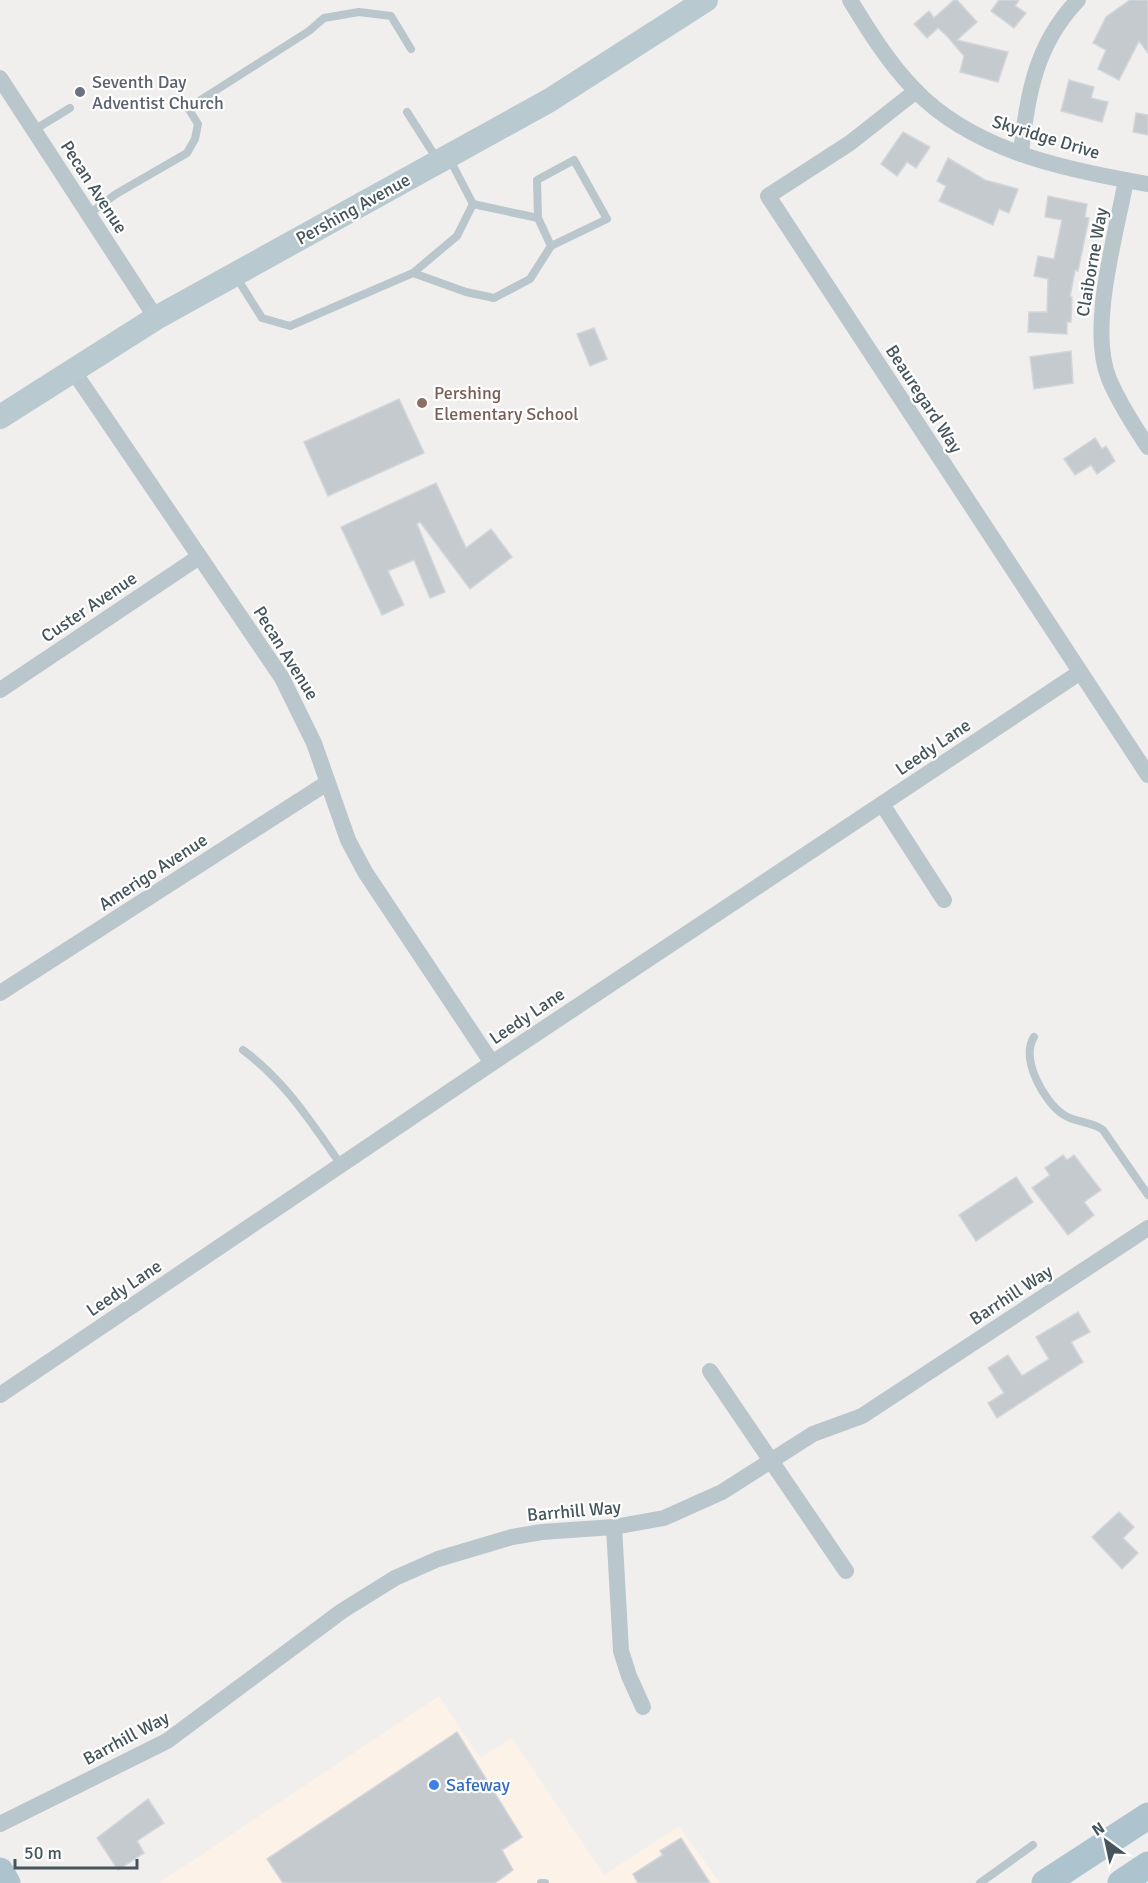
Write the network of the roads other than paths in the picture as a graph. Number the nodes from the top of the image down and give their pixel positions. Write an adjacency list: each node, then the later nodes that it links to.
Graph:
1 (706, 0): 11 (street, Pershing Avenue)
2 (850, 0): 6 (street, Skyridge Drive)
3 (1078, 0): 10 (street)
4 (411, 49): 15 (lane)
5 (0, 78): 9 (street, Pecan Avenue)
6 (916, 91): 10 (street, Skyridge Drive); 25 (street, Beauregard Way)
7 (70, 108): 9 (lane)
8 (407, 111): 11 (lane)
9 (34, 130): 15 (street, Pecan Avenue)
10 (1021, 152): 12 (street, Skyridge Drive)
11 (443, 159): 14 (lane); 19 (street, Pershing Avenue)
12 (1126, 180): 13 (street, Skyridge Drive); 23 (street, Claiborne Way)
13 (1148, 184)
14 (473, 204): 16 (lane); 18 (lane)
15 (89, 214): 20 (street, Pecan Avenue)
16 (538, 218): 17 (lane); 17 (lane)
17 (551, 246): 18 (lane)
18 (413, 273): 19 (lane)
19 (234, 275): 20 (street, Pershing Avenue)
20 (156, 318): 21 (street, Pershing Avenue)
21 (74, 372): 22 (street, Pershing Avenue); 24 (street, Pecan Avenue)
22 (0, 417)
23 (1148, 447)
24 (199, 557): 26 (street, Custer Avenue); 28 (street, Pecan Avenue)
25 (1079, 673): 27 (street, Beauregard Way); 29 (street, Leedy Lane)
26 (0, 690)
27 (1148, 774)
28 (327, 783): 31 (street, Amerigo Avenue); 34 (street, Pecan Avenue)
29 (882, 804): 30 (street); 34 (street, Leedy Lane)
30 (944, 900)
31 (0, 993)
32 (1034, 1037): 36 (lane)
33 (243, 1050): 35 (lane)
34 (492, 1062): 35 (street, Leedy Lane)
35 (341, 1165): 39 (street, Leedy Lane)
36 (1148, 1195)
37 (1147, 1230): 40 (street, Barrhill Way)
38 (710, 1371): 40 (street)
39 (0, 1395)
40 (771, 1461): 41 (street, Barrhill Way); 42 (street)
41 (614, 1527): 43 (street); 45 (street, Barrhill Way)
42 (846, 1571)
43 (644, 1707)
44 (1148, 1816): 49 (main road)
45 (0, 1824)
46 (1033, 1845): 51 (lane)
47 (1148, 1865): 52 (main road)
48 (0, 1871): 50 (main road)
49 (1047, 1882)
50 (7, 1883)
51 (980, 1883)
52 (1121, 1883)

